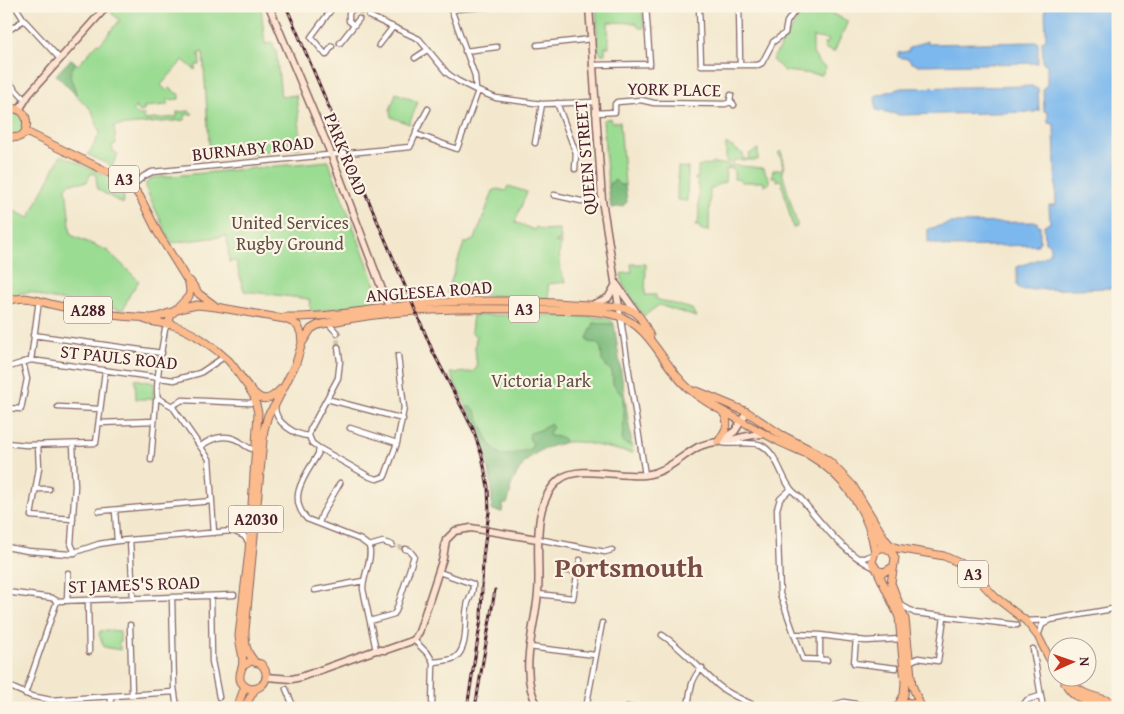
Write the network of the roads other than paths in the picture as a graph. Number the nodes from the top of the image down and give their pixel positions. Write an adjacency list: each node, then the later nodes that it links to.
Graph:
1 (15, 6): 16 (street)
2 (107, 6): 29 (street)
3 (269, 6): 49 (street, PARK ROAD)
4 (334, 6): 24 (street)
5 (355, 6): 13 (street); 17 (street)
6 (498, 6): 12 (street)
7 (589, 6): 20 (street, QUEEN STREET)
8 (646, 6): 30 (street)
9 (699, 6): 31 (street)
10 (739, 6): 31 (street)
11 (798, 6): 31 (street)
12 (450, 9): 27 (street)
13 (362, 11)
14 (369, 16): 18 (street)
15 (359, 19): 17 (street)
16 (24, 20): 19 (street); 29 (street)
17 (354, 25): 21 (street)
18 (393, 27): 22 (street); 26 (street)
19 (6, 32)
20 (591, 39): 23 (street); 30 (street, QUEEN STREET)
21 (340, 43)
22 (379, 45)
23 (537, 45)
24 (332, 46)
25 (497, 47): 27 (street)
26 (427, 50): 28 (street); 33 (street)
27 (465, 50): 33 (street)
28 (415, 58)
29 (60, 60): 35 (street)
30 (592, 65): 36 (street, QUEEN STREET)
31 (740, 65)
32 (6, 79): 35 (street)
33 (477, 91): 38 (street); 46 (street)
34 (732, 95): 42 (street, YORK PLACE)
35 (25, 100): 40 (street)
36 (594, 102): 37 (street); 43 (street, QUEEN STREET)
37 (557, 103): 38 (street); 50 (street)
38 (542, 104): 48 (street)
39 (428, 109): 46 (street)
40 (19, 110): 41 (main road); 45 (main road)
41 (6, 111)
42 (615, 112): 43 (street, YORK PLACE); 44 (street)
43 (595, 113): 53 (street, QUEEN STREET)
44 (615, 118)
45 (26, 132): 47 (main road); 51 (main road, A3)
46 (416, 134): 49 (street, BURNABY ROAD)
47 (7, 136)
48 (534, 142)
49 (331, 154): 51 (street, BURNABY ROAD); 62 (street, PARK ROAD)
50 (576, 169)
51 (132, 186): 54 (main road, A3)
52 (554, 195): 53 (street)
53 (602, 200): 55 (street, QUEEN STREET)
54 (182, 270): 59 (main road, A3); 61 (main road, A3)
55 (615, 282): 58 (street); 60 (street, QUEEN STREET); 63 (street)
56 (39, 300): 57 (main road, A288); 65 (main road, A288); 70 (street)
57 (6, 301)
58 (589, 305): 60 (main road, ANGLESEA ROAD / A3); 62 (main road, ANGLESEA ROAD / A3)
59 (216, 307): 61 (main road, A3); 66 (main road, A3)
60 (619, 307): 63 (main road, A3); 64 (street); 71 (main road, A3)
61 (175, 310): 65 (main road, A288); 68 (main road, A3)
62 (392, 310): 64 (main road, ANGLESEA ROAD / A3); 66 (main road, ANGLESEA ROAD / A3); 67 (main road, ANGLESEA ROAD / A3)
63 (636, 312): 74 (main road, A3)
64 (620, 316): 71 (main road, A3); 113 (street)
65 (138, 317): 68 (main road, A288)
66 (272, 317): 72 (main road, A3)
67 (327, 323): 69 (street); 72 (main road, ANGLESEA ROAD / A3)
68 (172, 325): 75 (street); 76 (main road, A3)
69 (337, 333)
70 (33, 335): 75 (street); 78 (street)
71 (646, 335): 74 (main road, A3)
72 (302, 343): 83 (main road, A3)
73 (338, 347): 87 (street)
74 (655, 347): 85 (main road, A3)
75 (162, 353): 82 (street)
76 (223, 356): 82 (street, ST PAULS ROAD); 84 (main road, A3)
77 (398, 356): 97 (street)
78 (31, 360): 79 (street, ST PAULS ROAD); 81 (street, ST PAULS ROAD)
79 (23, 362): 80 (street, ST PAULS ROAD); 92 (street)
80 (6, 368)
81 (105, 371): 82 (street, ST PAULS ROAD); 93 (street)
82 (158, 378): 86 (street)
83 (288, 378): 84 (main road, A3); 89 (main road, A2030)
84 (248, 387): 88 (main road, A2030)
85 (688, 388): 94 (main road, A3); 96 (main road, A3)
86 (158, 398): 90 (street); 98 (street)
87 (327, 399): 97 (street); 103 (street)
88 (256, 401): 90 (street); 111 (main road, A2030)
89 (275, 405): 103 (street); 184 (main road, A2030)
90 (172, 406): 109 (street)
91 (58, 407): 93 (street)
92 (7, 408): 95 (street)
93 (100, 409): 100 (street)
94 (720, 410): 99 (main road, A3); 104 (main road)
95 (6, 413)
96 (748, 413): 99 (street); 121 (main road, A3)
97 (403, 419): 106 (street)
98 (154, 420): 100 (street); 112 (street)
99 (744, 422): 102 (main road, A3); 104 (street)
100 (99, 423): 108 (street)
101 (350, 428): 106 (street)
102 (766, 434): 104 (street); 138 (main road, A3)
103 (309, 436): 110 (street)
104 (718, 442): 113 (street); 117 (street)
105 (6, 443): 107 (street)
106 (397, 443): 110 (street)
107 (38, 445): 108 (street); 115 (street)
108 (73, 445): 122 (street)
109 (201, 446): 111 (street); 118 (street)
110 (319, 448): 124 (street)
111 (256, 450): 123 (main road, A2030)
112 (151, 460)
113 (645, 475): 127 (street)
114 (340, 483): 124 (street)
115 (36, 489): 116 (street); 122 (street)
116 (49, 489)
117 (791, 489): 139 (street); 169 (street)
118 (212, 501): 119 (street); 126 (street)
119 (115, 510): 120 (street); 129 (street)
120 (100, 511)
121 (870, 513): 134 (main road, A3); 164 (main road, A3)
122 (73, 519): 137 (street)
123 (251, 523): 125 (street); 130 (main road, A2030)
124 (318, 523): 132 (street)
125 (232, 531): 126 (street); 130 (street)
126 (214, 532): 128 (street)
127 (537, 539): 136 (street); 144 (street); 150 (street)
128 (130, 540): 129 (street); 154 (street)
129 (116, 541): 137 (street)
130 (249, 544): 187 (main road, A2030)
131 (392, 545): 132 (street)
132 (369, 546): 147 (street)
133 (6, 547): 137 (street)
134 (883, 548): 138 (main road); 141 (main road)
135 (405, 549): 163 (street)
136 (612, 550)
137 (75, 553)
138 (874, 553): 139 (street); 142 (main road)
139 (856, 558): 142 (street)
140 (580, 560): 145 (street)
141 (894, 567): 142 (main road); 158 (main road)
142 (876, 569): 174 (main road)
143 (562, 570): 145 (street)
144 (439, 572): 175 (street); 185 (street)
145 (578, 572): 150 (street)
146 (68, 573): 155 (street)
147 (363, 581): 148 (street); 163 (street)
148 (315, 590)
149 (6, 592): 157 (street, ST JAMES'S ROAD)
150 (538, 594): 176 (street)
151 (234, 595): 152 (street, ST JAMES'S ROAD)
152 (212, 596): 153 (street, ST JAMES'S ROAD); 202 (street)
153 (172, 598): 154 (street, ST JAMES'S ROAD); 197 (street)
154 (134, 599): 156 (street, ST JAMES'S ROAD)
155 (67, 601): 156 (street, ST JAMES'S ROAD); 157 (street, ST JAMES'S ROAD)
156 (88, 601): 180 (street)
157 (57, 602): 198 (street)
158 (900, 605): 160 (street); 167 (main road)
159 (1118, 608): 162 (street)
160 (916, 613): 161 (street); 167 (street)
161 (944, 617): 168 (street); 186 (street)
162 (1050, 620): 164 (street); 172 (street)
163 (370, 621): 178 (street)
164 (1026, 621): 172 (main road, A3)
165 (602, 623): 181 (street)
166 (130, 625): 199 (street)
167 (906, 625): 186 (main road)
168 (1017, 625)
169 (794, 634): 170 (street); 182 (street)
170 (820, 634): 173 (street); 182 (street)
171 (662, 635): 188 (street)
172 (1038, 636): 179 (main road, A3)
173 (856, 639): 174 (street); 189 (street)
174 (901, 639): 206 (main road)
175 (414, 640): 178 (street); 185 (street)
176 (529, 646): 181 (street); 216 (street)
177 (1033, 649): 201 (street)
178 (376, 650): 190 (street)
179 (1046, 650)
180 (89, 652)
181 (595, 655): 217 (street)
182 (820, 659): 183 (street)
183 (827, 660)
184 (254, 661): 187 (main road); 190 (main road)
185 (433, 662): 215 (street)
186 (909, 662): 208 (main road)
187 (243, 666): 192 (main road)
188 (702, 668): 218 (street); 219 (street)
189 (896, 668)
190 (266, 677): 195 (main road)
191 (6, 686): 198 (street)
192 (245, 686): 195 (main road); 212 (main road)
193 (1067, 686): 207 (main road)
194 (1073, 686): 204 (main road)
195 (255, 689): 213 (main road)
196 (286, 689): 214 (street)
197 (174, 692): 199 (street); 211 (street)
198 (25, 694): 203 (street)
199 (132, 695): 200 (street)
200 (110, 696): 203 (street); 210 (street)
201 (1040, 696): 221 (street); 222 (street)
202 (219, 697)
203 (48, 700): 209 (street)
204 (1115, 701): 207 (main road)
205 (836, 706): 220 (street)
206 (897, 706): 208 (main road)
207 (1097, 706)
208 (921, 707)
209 (47, 708)
210 (111, 708)
211 (177, 708)
212 (237, 708)
213 (244, 708)
214 (294, 708)
215 (432, 708)
216 (539, 708)
217 (586, 708)
218 (688, 708)
219 (760, 708)
220 (880, 708)
221 (1020, 708)
222 (1042, 708)

